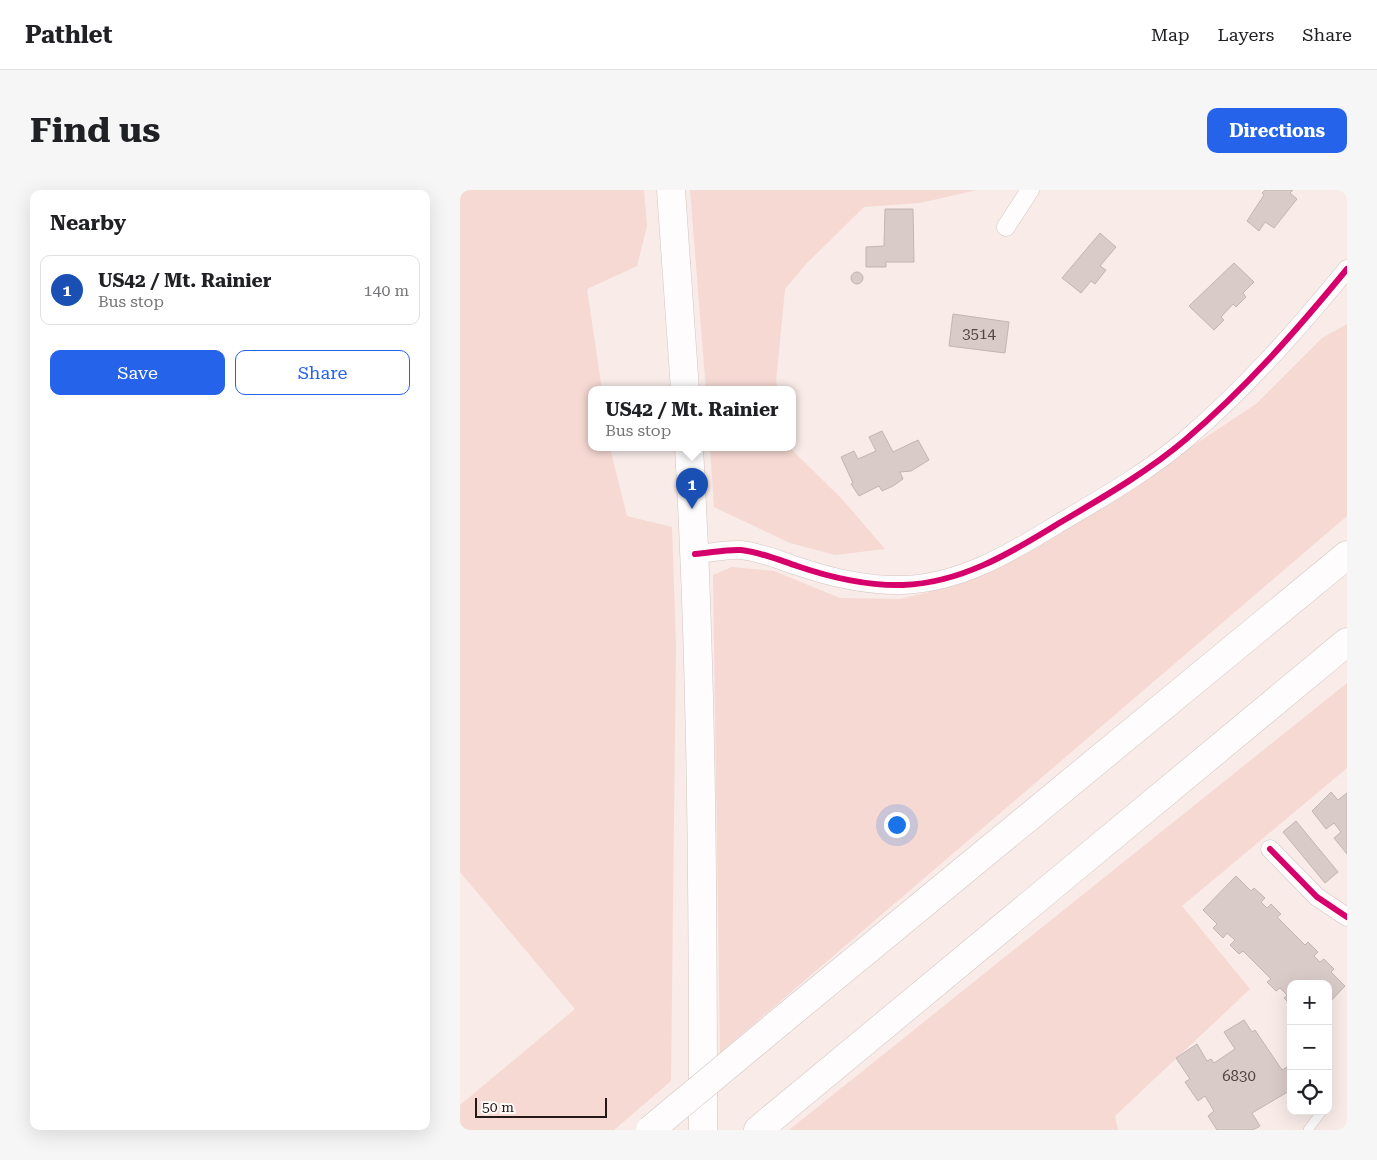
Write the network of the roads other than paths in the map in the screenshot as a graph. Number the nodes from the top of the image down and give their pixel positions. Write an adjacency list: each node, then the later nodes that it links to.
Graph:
1 (671, 190): 5 (main road)
2 (1030, 190): 3 (street)
3 (1006, 227)
4 (1347, 270): 7 (street)
5 (685, 386)
6 (689, 451): 7 (main road)
7 (695, 554): 14 (main road)
8 (1347, 555): 13 (main road, bridge)
9 (1347, 642): 15 (main road)
10 (1270, 849): 11 (street)
11 (1347, 917)
12 (1319, 1115): 16 (lane)
13 (650, 1130)
14 (704, 1130)
15 (758, 1130)
16 (1308, 1130)

